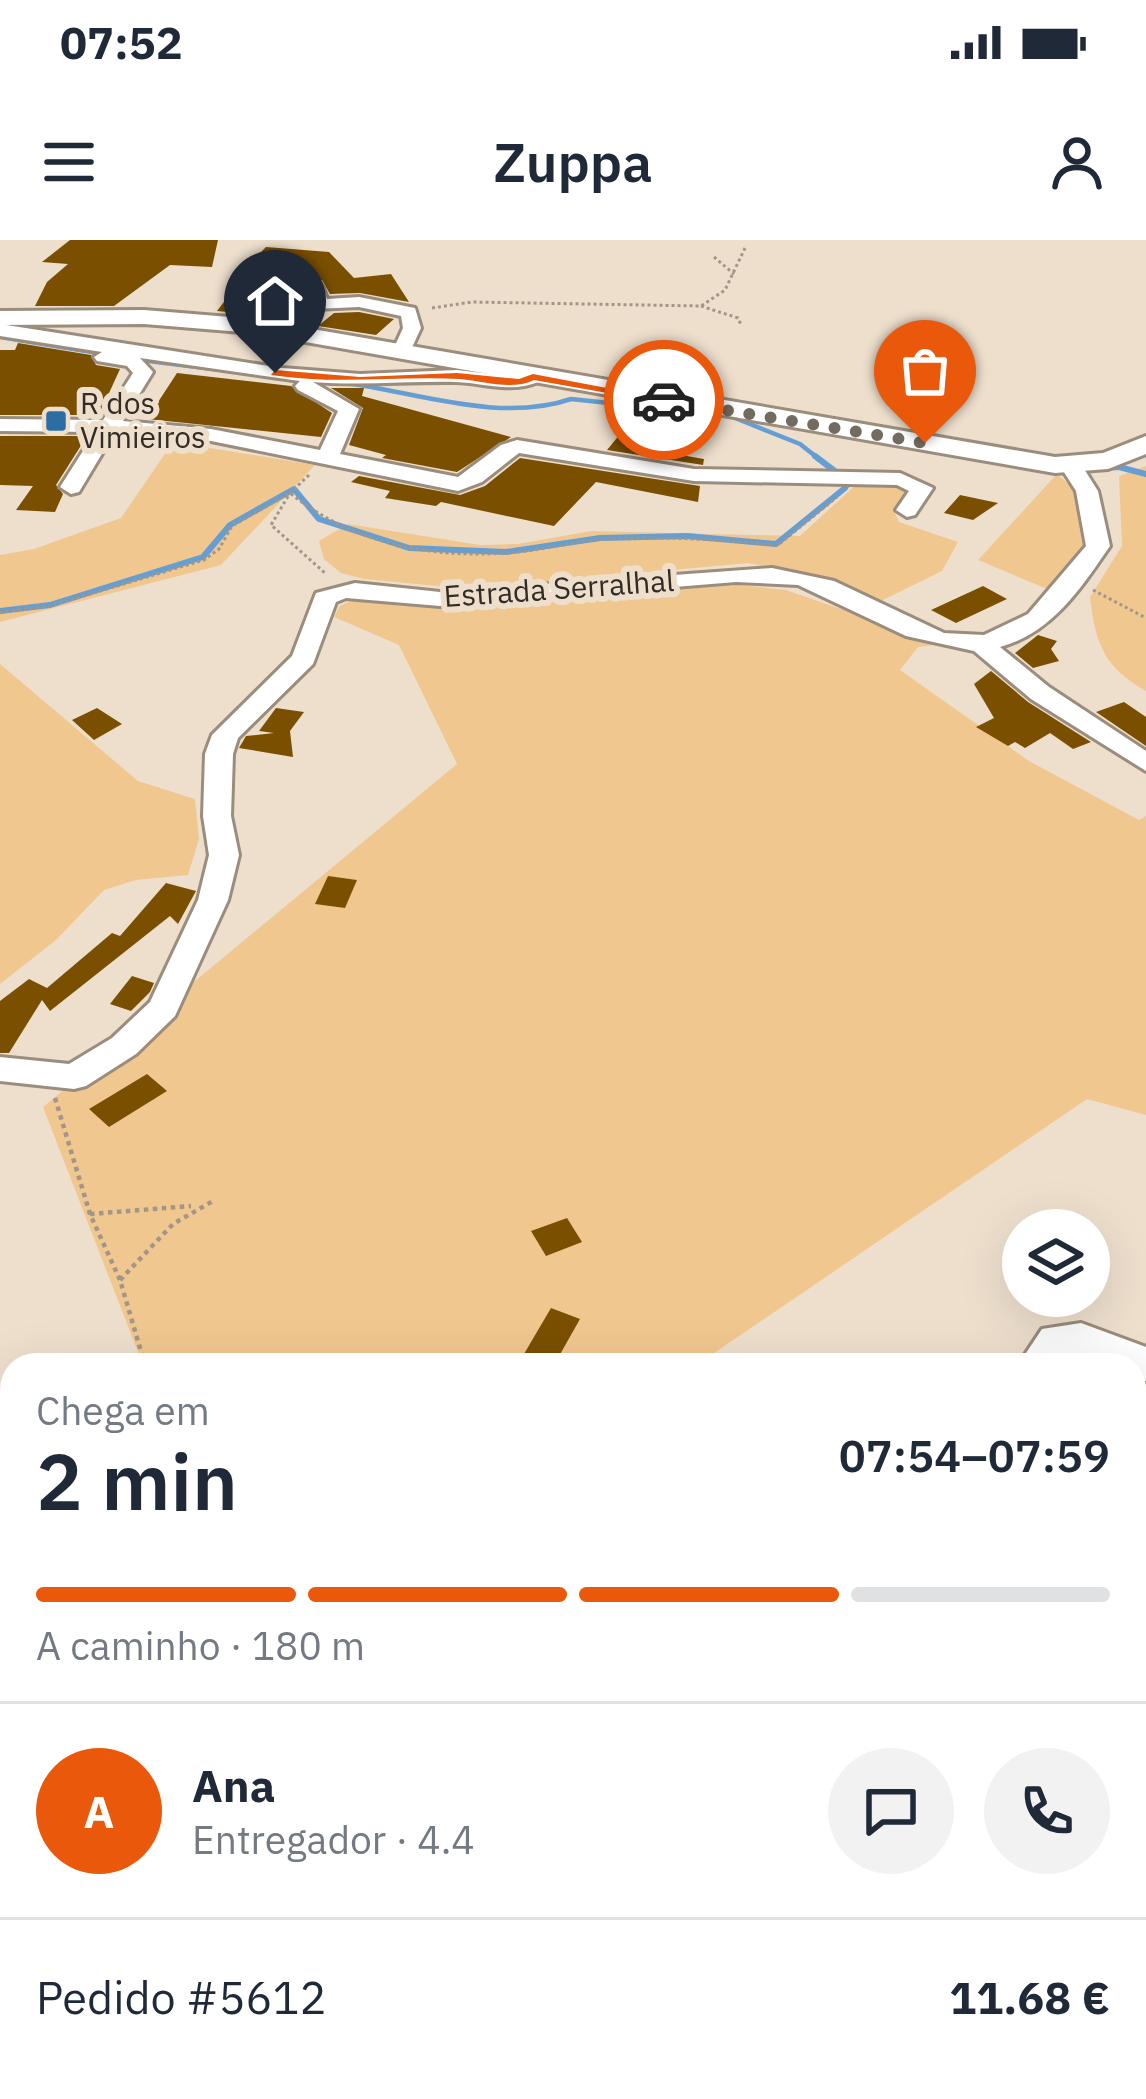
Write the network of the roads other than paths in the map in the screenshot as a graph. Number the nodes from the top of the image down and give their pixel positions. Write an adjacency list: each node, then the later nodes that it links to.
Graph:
1 (285, 288): 5 (street)
2 (0, 318): 5 (main road)
3 (0, 330): 6 (street)
4 (0, 341): 9 (street)
5 (401, 352): 7 (main road)
6 (278, 376): 7 (street); 11 (street)
7 (533, 377): 12 (main road)
8 (0, 425): 9 (street)
9 (112, 426): 11 (street); 13 (street)
10 (1146, 444): 12 (main road)
11 (327, 459): 14 (street)
12 (1072, 468): 15 (street)
13 (71, 487)
14 (907, 510)
15 (981, 644): 16 (street); 17 (street, Estrada Serralhal)
16 (1146, 764)
17 (0, 1069)
18 (1047, 1353): 19 (street)
19 (1116, 1353)

